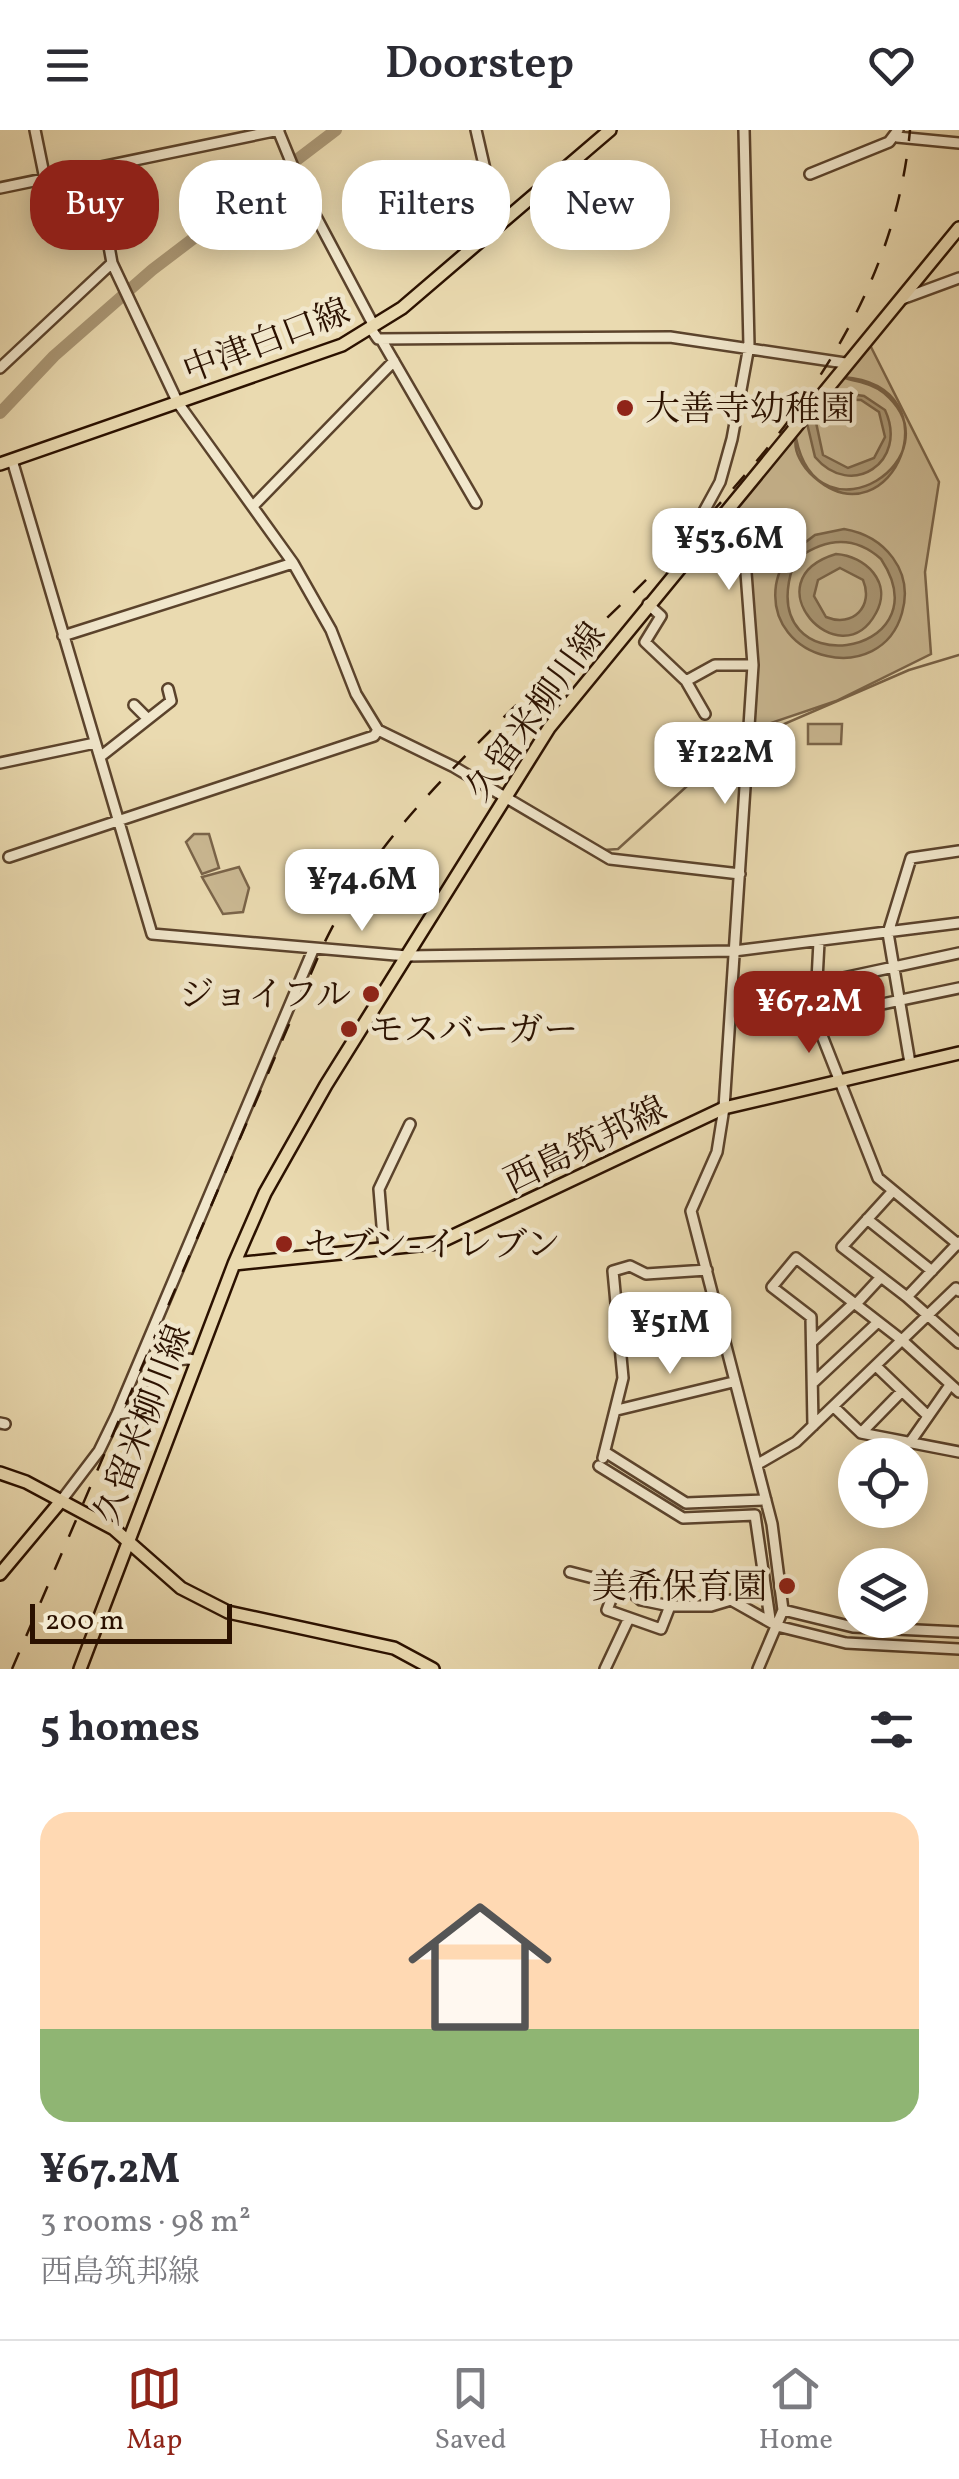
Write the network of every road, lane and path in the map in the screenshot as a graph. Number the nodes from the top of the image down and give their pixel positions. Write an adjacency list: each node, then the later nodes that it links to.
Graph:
1 (35, 130): 8 (street)
2 (476, 130): 10 (street)
3 (610, 130): 14 (main road, 中津白口線)
4 (744, 130): 23 (street)
5 (279, 133): 9 (street); 21 (street)
6 (898, 133): 7 (street); 11 (street)
7 (959, 143)
8 (41, 160)
9 (137, 160)
10 (483, 160)
11 (810, 174)
12 (30, 182): 13 (street)
13 (0, 188)
14 (510, 216)
15 (959, 228): 20 (main road, 久留米柳川線)
16 (112, 250): 18 (street)
17 (468, 250): 21 (main road, 中津白口線)
18 (115, 267): 26 (street); 27 (street)
19 (959, 278): 20 (street)
20 (902, 299): 25 (main road, 久留米柳川線)
21 (373, 327): 22 (street); 27 (main road, 中津白口線)
22 (382, 339): 23 (street); 24 (street)
23 (749, 346): 25 (street); 32 (street)
24 (394, 361): 29 (street); 30 (street)
25 (845, 362): 31 (main road, 久留米柳川線)
26 (0, 368)
27 (178, 403): 28 (main road, 中津白口線); 30 (street)
28 (6, 462): 35 (street)
29 (476, 503)
30 (255, 504): 33 (street)
31 (724, 513): 32 (main road, 久留米柳川線); 36 (street)
32 (703, 540): 34 (main road, 久留米柳川線)
33 (293, 563): 35 (street); 42 (street)
34 (648, 604): 37 (street); 46 (main road, 久留米柳川線)
35 (62, 636): 43 (street)
36 (754, 664): 37 (street); 50 (street)
37 (686, 682): 40 (street)
38 (168, 688): 41 (street)
39 (134, 705): 41 (street)
40 (706, 714)
41 (148, 719): 44 (street)
42 (378, 730): 46 (street); 47 (street)
43 (95, 743): 44 (street); 45 (street)
44 (100, 757): 47 (street)
45 (0, 764)
46 (506, 796): 50 (street); 57 (main road, 久留米柳川線)
47 (118, 820): 49 (street); 54 (street)
48 (959, 851): 52 (street)
49 (9, 857)
50 (740, 874): 55 (street)
51 (959, 924): 52 (street)
52 (888, 933): 53 (street); 58 (street)
53 (819, 942): 55 (street); 59 (street)
54 (313, 950): 57 (street); 93 (street)
55 (734, 951): 57 (street); 66 (street)
56 (959, 953): 58 (street)
57 (408, 956): 72 (main road, 久留米柳川線)
58 (895, 965): 59 (street); 61 (street)
59 (815, 984): 62 (street)
60 (959, 988): 61 (street)
61 (900, 1000): 62 (street); 64 (street)
62 (815, 1018): 65 (street)
63 (959, 1054): 64 (main road, 西島筑邦線)
64 (910, 1063): 65 (main road, 西島筑邦線)
65 (839, 1080): 66 (main road, 西島筑邦線); 68 (street)
66 (724, 1108): 71 (main road, 西島筑邦線); 73 (street)
67 (410, 1124): 71 (street)
68 (892, 1192): 69 (street); 70 (street)
69 (867, 1219): 74 (street); 75 (street)
70 (959, 1243): 74 (street)
71 (384, 1250): 72 (main road, 西島筑邦線)
72 (234, 1264): 84 (main road, 久留米柳川線)
73 (707, 1270): 86 (street); 92 (street)
74 (932, 1271): 77 (street)
75 (881, 1276): 77 (street); 78 (street)
76 (958, 1288): 79 (street)
77 (907, 1297): 79 (street)
78 (854, 1304): 80 (street); 82 (street); 82 (street)
79 (928, 1316): 81 (street); 83 (street)
80 (878, 1322): 81 (street); 87 (street)
81 (903, 1341): 85 (street); 88 (street)
82 (812, 1342): 87 (street)
83 (959, 1342)
84 (194, 1360): 93 (street); 107 (main road, 久留米柳川線)
85 (876, 1366): 89 (street); 91 (street)
86 (733, 1382): 92 (street); 103 (street)
87 (813, 1383): 95 (street)
88 (950, 1384): 90 (street); 94 (street)
89 (902, 1391): 94 (street); 96 (street)
90 (959, 1392)
91 (834, 1407): 95 (street); 96 (street)
92 (617, 1410): 102 (street)
93 (116, 1414): 106 (street)
94 (927, 1415): 98 (street)
95 (813, 1426): 103 (street)
96 (861, 1433): 97 (street)
97 (893, 1438)
98 (914, 1438)
99 (959, 1440): 101 (street)
100 (928, 1445): 101 (street)
101 (956, 1451)
102 (602, 1459): 105 (street); 115 (street)
103 (758, 1464): 105 (street)
104 (0, 1474): 106 (main road)
105 (766, 1500): 113 (street)
106 (61, 1502): 107 (main road); 109 (main road)
107 (127, 1540): 118 (main road, 久留米柳川線); 119 (main road)
108 (570, 1572): 110 (street)
109 (0, 1574)
110 (617, 1584): 111 (street); 114 (street)
111 (642, 1600): 112 (street); 114 (street)
112 (670, 1606): 114 (street); 115 (street)
113 (783, 1610): 115 (street); 116 (street)
114 (630, 1618): 120 (street)
115 (774, 1622): 117 (street); 121 (street)
116 (959, 1632)
117 (959, 1648)
118 (80, 1669)
119 (433, 1669)
120 (605, 1669)
121 (758, 1669)

